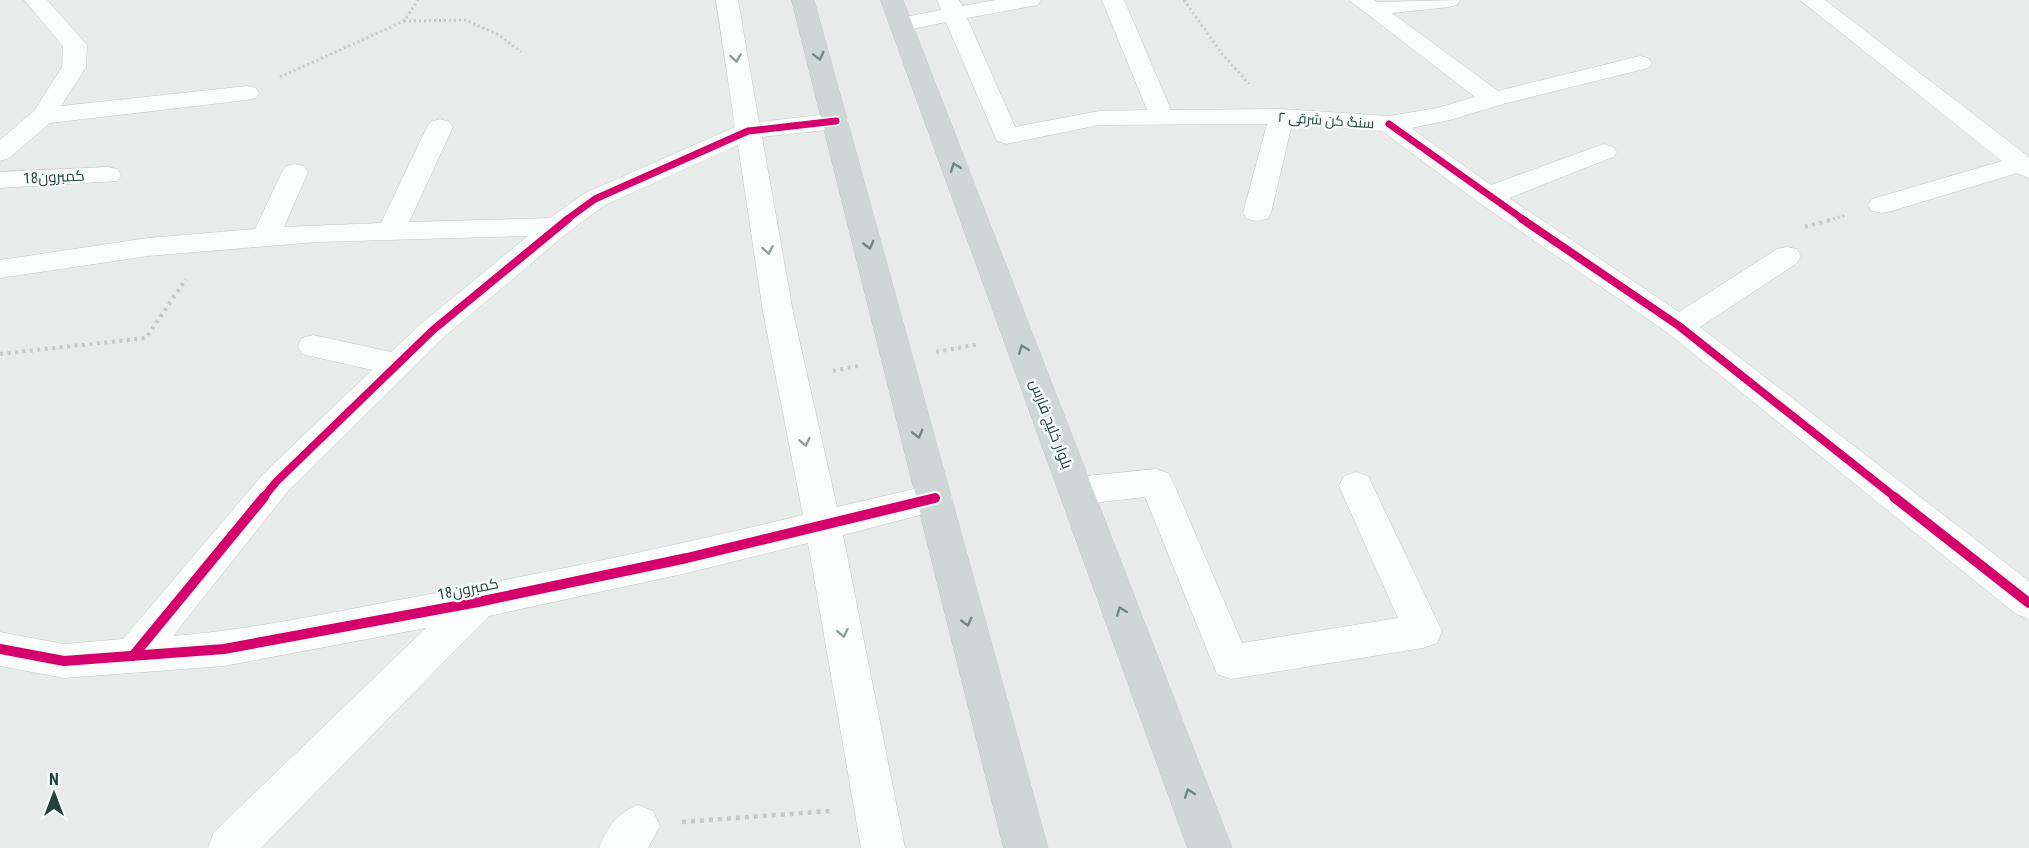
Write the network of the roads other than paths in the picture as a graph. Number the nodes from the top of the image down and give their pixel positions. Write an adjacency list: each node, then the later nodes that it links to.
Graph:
1 (35, 0): 14 (street)
2 (727, 0): 20 (street, one-way to 20)
3 (803, 0): 17 (main road, one-way to 17)
4 (1030, 0): 9 (street)
5 (1113, 0): 16 (street)
6 (1449, 0): 8 (street)
7 (1811, 0): 23 (street)
8 (1367, 5): 13 (street)
9 (950, 8): 10 (street); 16 (street, سنگ کن شرقی ۲)
10 (897, 12): 39 (main road, بلوار خلیج فارس, one-way to 10)
11 (1640, 63): 13 (street, سنگ کن شرقی ۲)
12 (247, 93): 14 (street)
13 (1494, 99): 18 (street, سنگ کن شرقی ۲)
14 (43, 116): 22 (street)
15 (1281, 116): 16 (street, سنگ کن شرقی ۲); 18 (street, سنگ کن شرقی ۲); 29 (street)
16 (1162, 117)
17 (836, 121): 20 (street); 40 (main road, one-way to 40)
18 (1389, 124): 27 (street)
19 (440, 127): 31 (street)
20 (748, 131): 30 (street); 41 (street, one-way to 41)
21 (1604, 152): 27 (street)
22 (0, 153)
23 (2025, 167): 28 (street)
24 (295, 171): 32 (street)
25 (108, 175): 26 (street, کمبرون18)
26 (0, 180)
27 (1488, 196): 35 (street)
28 (1882, 205)
29 (1257, 213)
30 (557, 227): 31 (street); 37 (street)
31 (390, 231): 32 (street)
32 (265, 237): 34 (street)
33 (1787, 256): 35 (street)
34 (0, 269)
35 (1679, 326): 43 (street)
36 (313, 345): 37 (street)
37 (397, 364): 45 (street)
38 (1356, 486): 39 (street)
39 (1076, 491): 49 (main road, بلوار خلیج فارس, one-way to 39)
40 (935, 498): 41 (street, کمبرون18); 48 (main road, one-way to 48)
41 (823, 525): 42 (street, کمبرون18); 47 (street, one-way to 47)
42 (478, 602): 45 (street, کمبرون18); 46 (street)
43 (2029, 603)
44 (0, 649): 45 (street, کمبرون18)
45 (133, 656)
46 (230, 848)
47 (883, 848)
48 (1026, 848)
49 (1210, 848)

